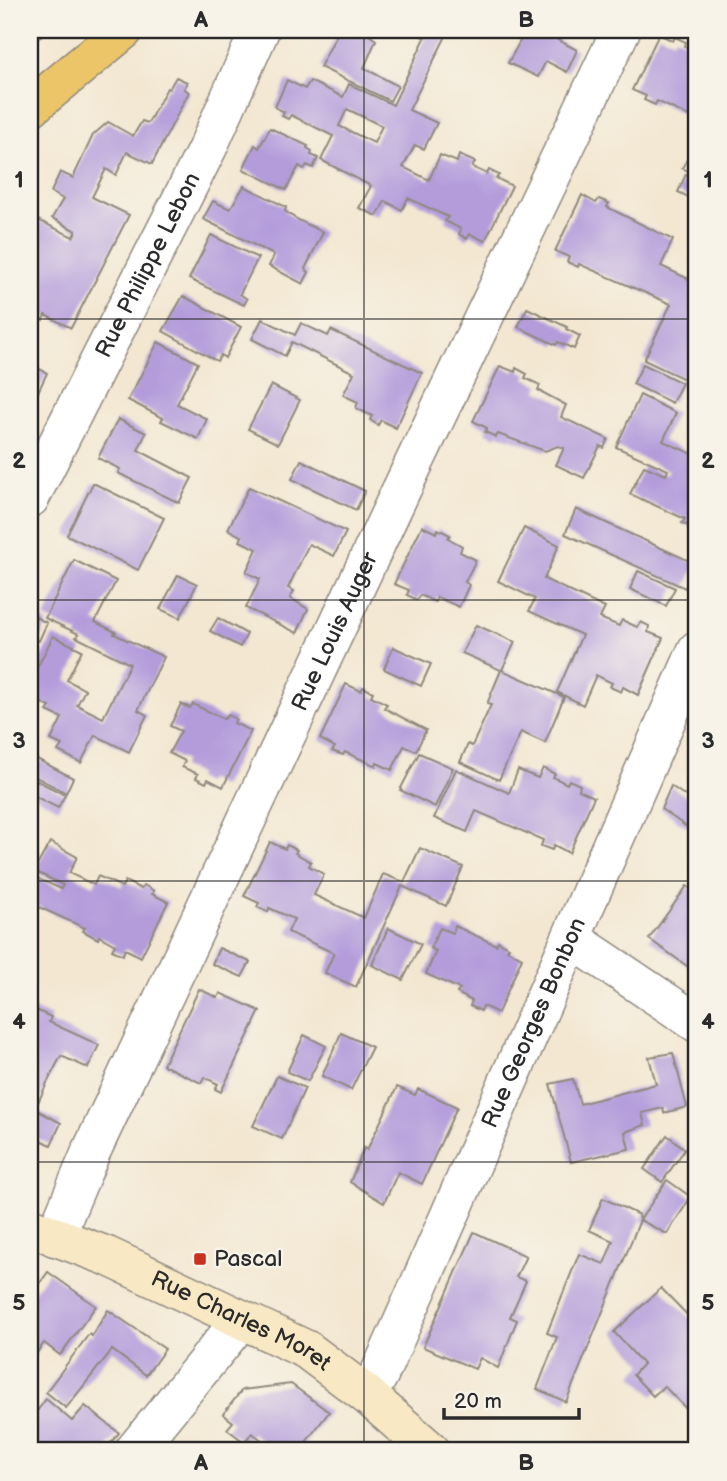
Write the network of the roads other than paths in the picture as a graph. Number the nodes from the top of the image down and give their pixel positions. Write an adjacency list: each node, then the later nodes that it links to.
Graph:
1 (124, 30): 4 (main road)
2 (260, 30): 5 (street, Rue Philippe Lebon)
3 (621, 30): 9 (street, Rue Louis Auger)
4 (30, 108)
5 (30, 499)
6 (697, 650): 7 (street, Rue Georges Bonbon)
7 (572, 939): 8 (street); 11 (street, Rue Georges Bonbon)
8 (697, 1024)
9 (42, 1232): 10 (street, Rue Charles Moret)
10 (241, 1320): 11 (street, Rue Charles Moret); 12 (street)
11 (367, 1395): 13 (street, Rue Charles Moret)
12 (134, 1451)
13 (431, 1451)

